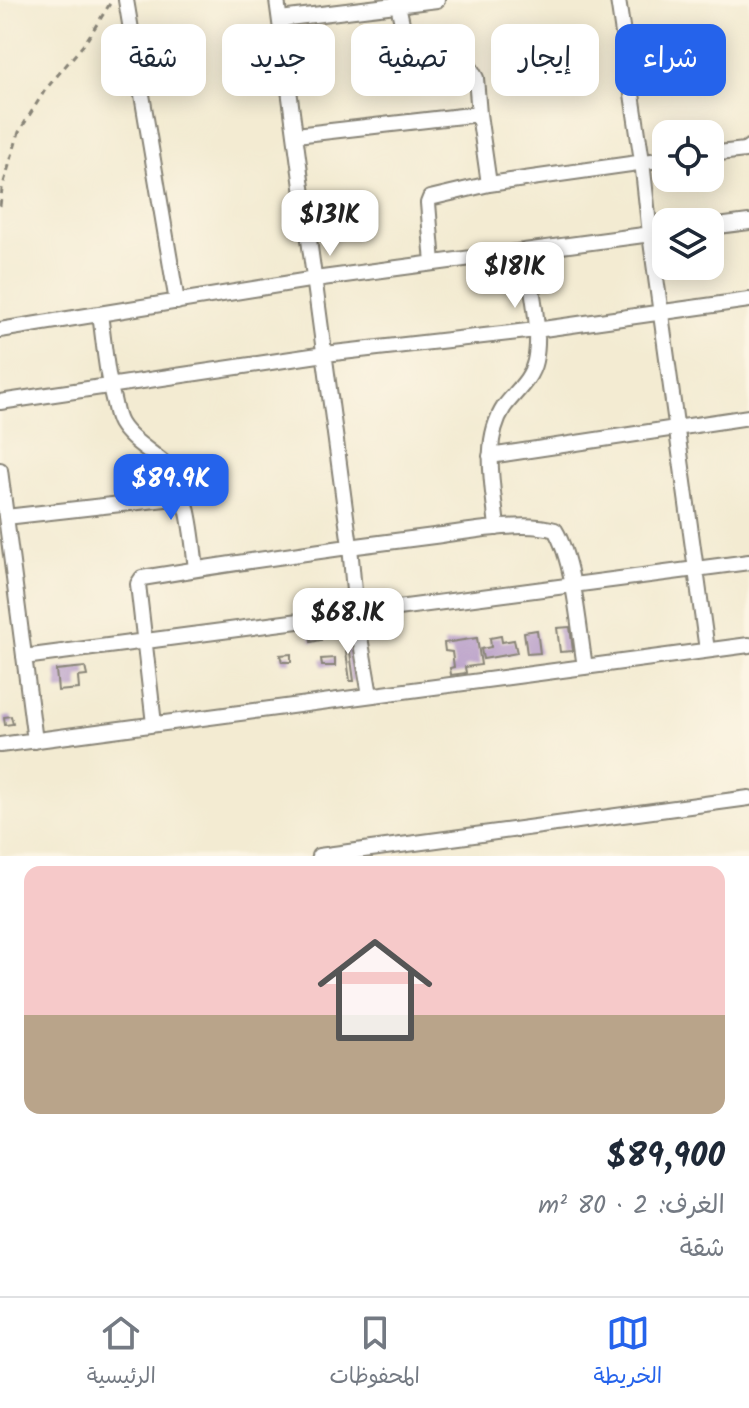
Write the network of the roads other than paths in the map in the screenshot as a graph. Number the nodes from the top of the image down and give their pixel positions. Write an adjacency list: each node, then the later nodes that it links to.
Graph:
1 (126, 0): 21 (street)
2 (277, 0): 6 (street)
3 (437, 0): 5 (street)
4 (618, 0): 12 (street)
5 (397, 3): 6 (street); 7 (street)
6 (280, 19): 8 (street)
7 (479, 114): 8 (street); 13 (street)
8 (296, 135): 19 (street)
9 (749, 147): 10 (street)
10 (724, 152)
11 (652, 160): 12 (street)
12 (642, 161): 13 (street); 16 (street)
13 (489, 184): 18 (street)
14 (749, 222): 15 (street)
15 (724, 225)
16 (650, 234): 17 (street); 22 (street)
17 (526, 251): 18 (street); 25 (street)
18 (433, 263): 19 (street)
19 (315, 279): 21 (street); 26 (street)
20 (749, 300): 22 (street)
21 (177, 302): 23 (street)
22 (660, 312): 25 (street); 30 (street)
23 (100, 314): 24 (street); 27 (street)
24 (0, 330)
25 (536, 330): 26 (street); 31 (street)
26 (325, 354): 27 (street); 36 (street)
27 (110, 387): 28 (street); 33 (street)
28 (0, 402)
29 (749, 417): 30 (street)
30 (677, 428): 31 (street); 39 (street)
31 (490, 456): 35 (street)
32 (0, 470): 34 (street)
33 (183, 497): 34 (street); 38 (street)
34 (6, 517): 45 (street)
35 (497, 528): 36 (street); 40 (street)
36 (350, 546): 38 (street); 41 (street)
37 (749, 562): 39 (street)
38 (196, 569): 42 (street)
39 (696, 570): 40 (street); 44 (street)
40 (572, 585): 41 (street); 46 (street)
41 (356, 614): 42 (street); 47 (street)
42 (144, 641): 45 (street); 48 (street)
43 (749, 645): 44 (street)
44 (707, 650): 46 (street)
45 (24, 657): 49 (street)
46 (585, 667): 47 (street)
47 (370, 695): 48 (street)
48 (154, 724): 49 (street)
49 (35, 741): 50 (street)
50 (0, 745)
51 (749, 798): 52 (street)
52 (319, 856)

